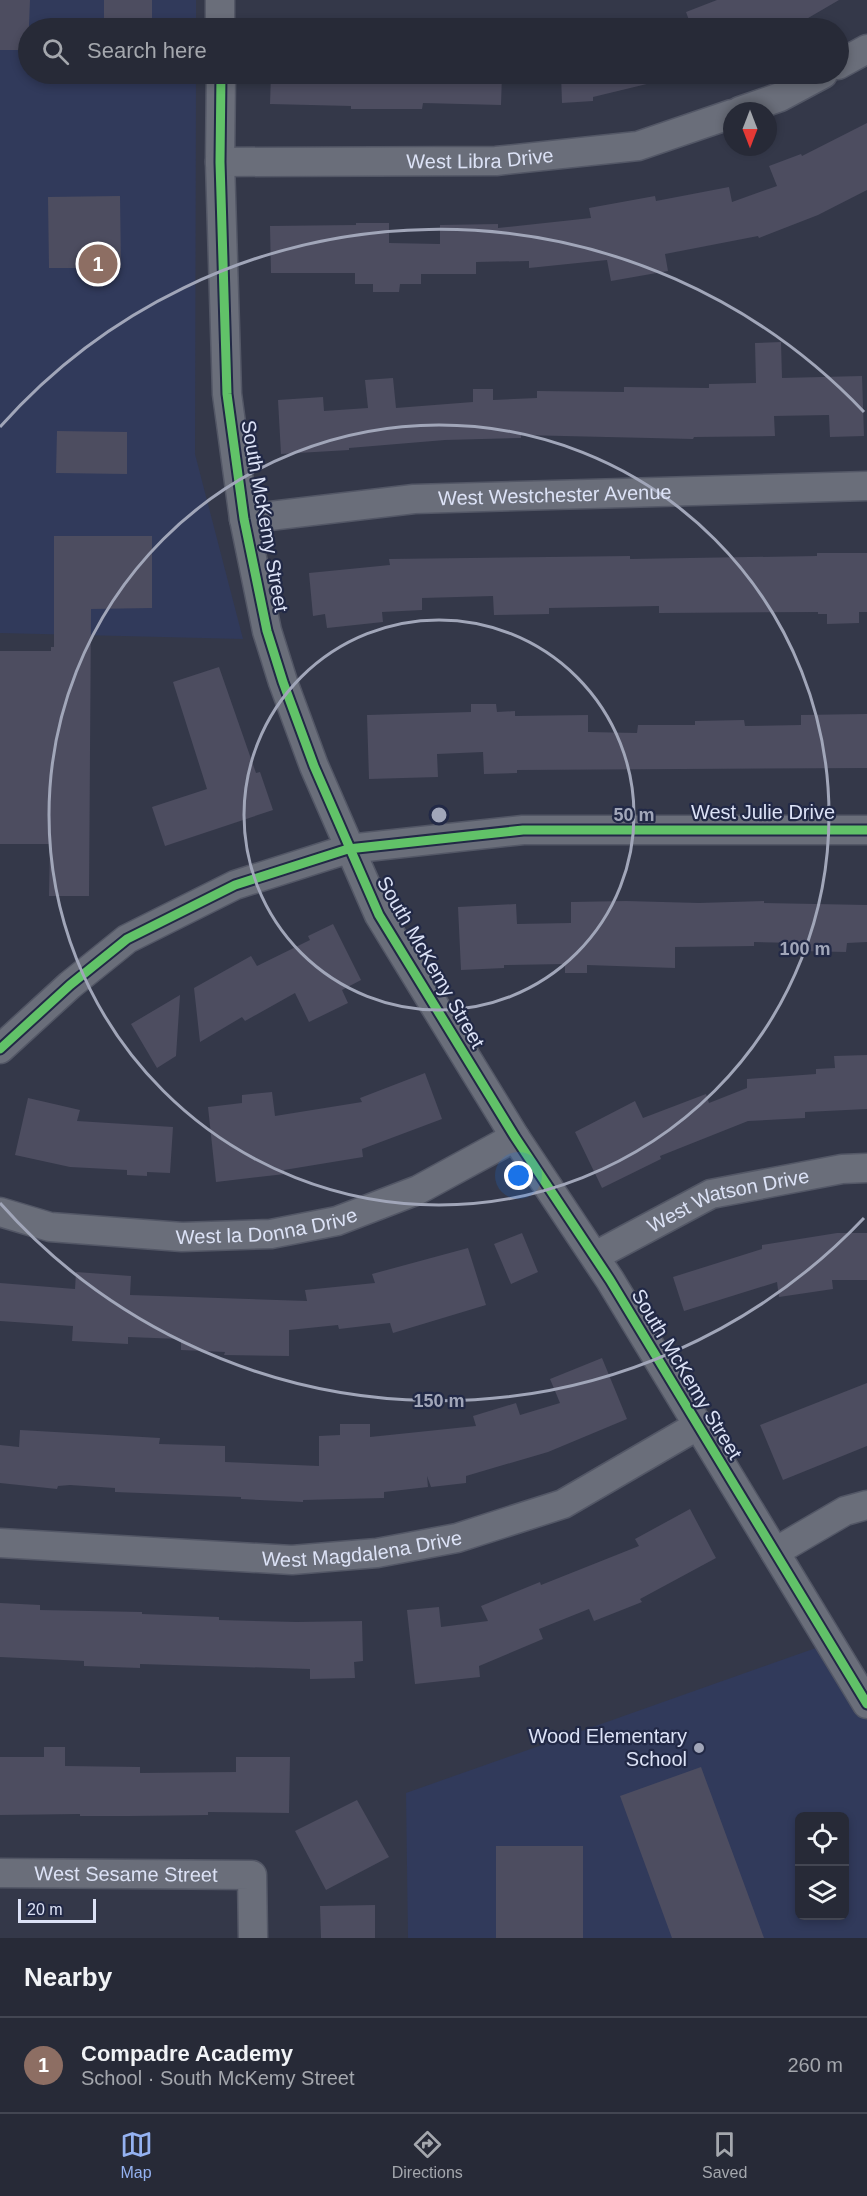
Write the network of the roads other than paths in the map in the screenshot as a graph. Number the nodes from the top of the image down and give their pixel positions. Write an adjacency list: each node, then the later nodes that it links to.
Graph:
1 (220, 0): 2 (street)
2 (220, 18)
3 (867, 49): 4 (street)
4 (849, 59)
5 (221, 84): 9 (street, South McKemy Street)
6 (804, 84): 7 (street)
7 (766, 102)
8 (723, 117): 9 (street, West Libra Drive)
9 (220, 162): 11 (street, South McKemy Street)
10 (867, 486): 11 (street, West Westchester Avenue)
11 (244, 519): 13 (street, South McKemy Street)
12 (867, 830): 13 (street, West Julie Drive)
13 (348, 849): 14 (street, West Julie Drive); 15 (street, South McKemy Street)
14 (0, 1049)
15 (515, 1137): 17 (street, West la Donna Drive); 18 (street, South McKemy Street)
16 (867, 1168): 18 (street, West Watson Drive)
17 (0, 1212)
18 (595, 1256): 19 (street, South McKemy Street)
19 (697, 1426): 21 (street, West Magdalena Drive); 22 (street, South McKemy Street)
20 (867, 1505): 22 (street)
21 (0, 1544)
22 (774, 1552): 23 (street, South McKemy Street)
23 (867, 1704)
24 (0, 1873): 25 (street, West Sesame Street)
25 (254, 1938)

